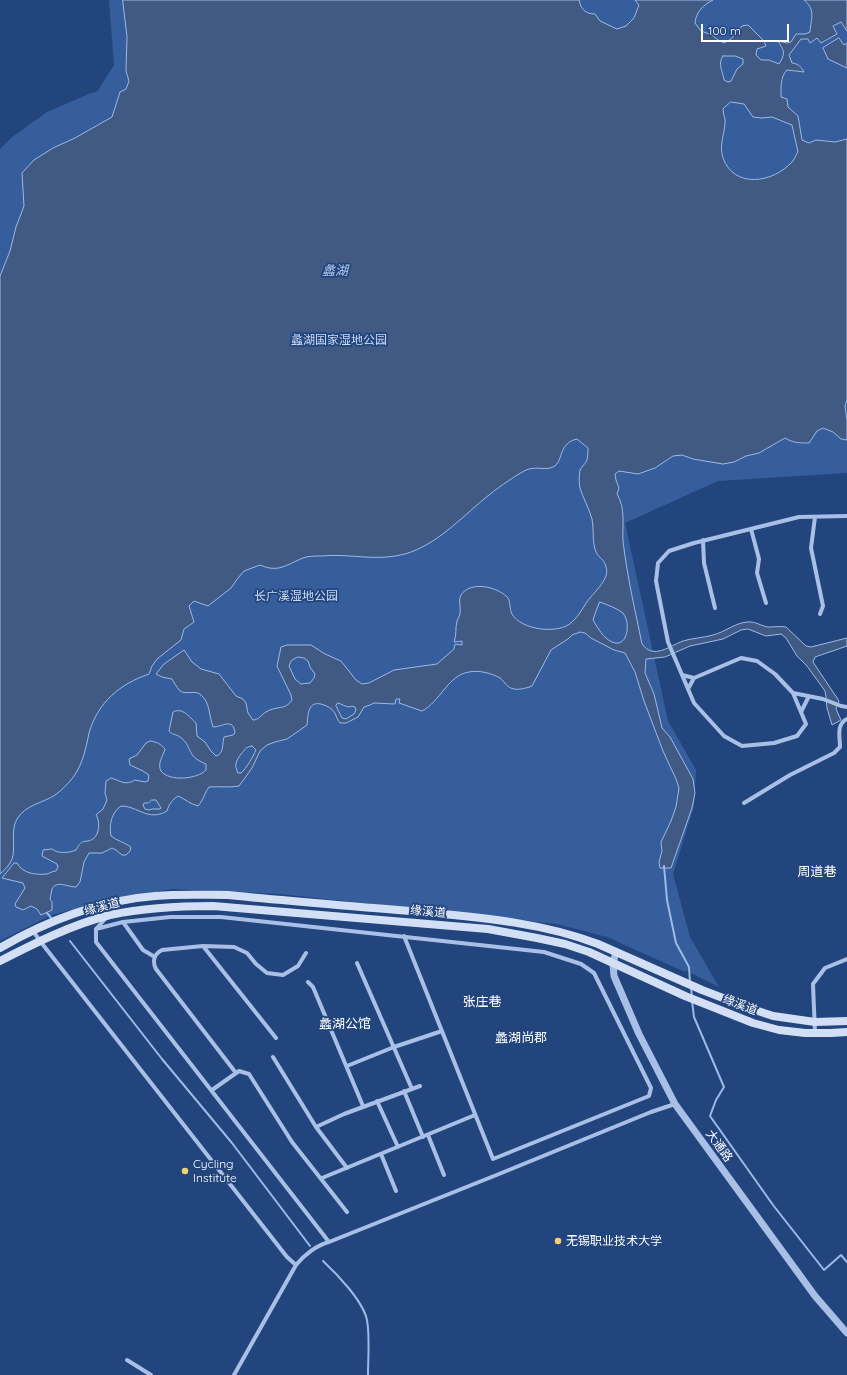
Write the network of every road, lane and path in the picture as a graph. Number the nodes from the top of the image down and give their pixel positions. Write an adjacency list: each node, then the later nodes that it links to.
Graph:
1 (816, 516): 2 (street); 3 (street); 7 (street)
2 (847, 516)
3 (751, 529): 4 (street); 5 (street)
4 (703, 540): 6 (street); 8 (street)
5 (766, 603)
6 (715, 608)
7 (820, 614)
8 (682, 674): 9 (street); 10 (street)
9 (694, 678): 10 (street); 11 (street)
10 (688, 689): 14 (street)
11 (793, 693): 12 (street); 14 (street)
12 (809, 696): 13 (street); 14 (street)
13 (847, 707)
14 (801, 712)
15 (847, 719): 16 (street)
16 (744, 803)
17 (109, 915): 19 (street); 22 (main road, 缘溪道); 31 (main road, 缘溪道)
18 (123, 922): 19 (street); 21 (street); 27 (street)
19 (96, 929): 45 (street)
20 (33, 931): 22 (street); 24 (main road, 缘溪道); 25 (main road, 缘溪道)
21 (404, 936): 35 (street); 50 (street)
22 (40, 941): 29 (main road, 缘溪道); 62 (street)
23 (203, 946): 26 (street); 27 (street); 38 (street)
24 (0, 948)
25 (616, 952): 31 (street, 大通路); 34 (main road, 缘溪道)
26 (306, 953)
27 (155, 957): 42 (street)
28 (847, 959): 34 (street)
29 (0, 961)
30 (357, 963): 39 (street)
31 (613, 963): 37 (main road, 缘溪道); 48 (street, 大通路)
32 (308, 982): 41 (street)
33 (847, 1021): 34 (main road, 缘溪道)
34 (815, 1022): 37 (street)
35 (442, 1031): 39 (street); 50 (street)
36 (847, 1032): 37 (main road, 缘溪道)
37 (815, 1033)
38 (276, 1038)
39 (394, 1047): 41 (street); 44 (street)
40 (273, 1057): 51 (street)
41 (347, 1066): 49 (street)
42 (236, 1073): 45 (street); 58 (street)
43 (420, 1086): 44 (street)
44 (412, 1088): 46 (street)
45 (212, 1090): 61 (street)
46 (404, 1091): 47 (street); 53 (street)
47 (377, 1101): 49 (street); 54 (street)
48 (675, 1104): 61 (street); 63 (street, 大通路)
49 (364, 1106): 51 (street)
50 (475, 1115): 52 (street)
51 (316, 1127): 56 (street)
52 (428, 1135): 53 (street); 57 (street)
53 (423, 1137): 54 (street)
54 (398, 1147): 55 (street)
55 (381, 1154): 56 (street); 59 (street)
56 (347, 1168): 58 (street)
57 (444, 1175)
58 (322, 1178): 60 (street)
59 (396, 1191)
60 (348, 1212)
61 (329, 1242): 62 (street)
62 (296, 1265): 66 (street)
63 (847, 1333)
64 (127, 1360): 65 (street)
65 (151, 1375)
66 (234, 1375)

